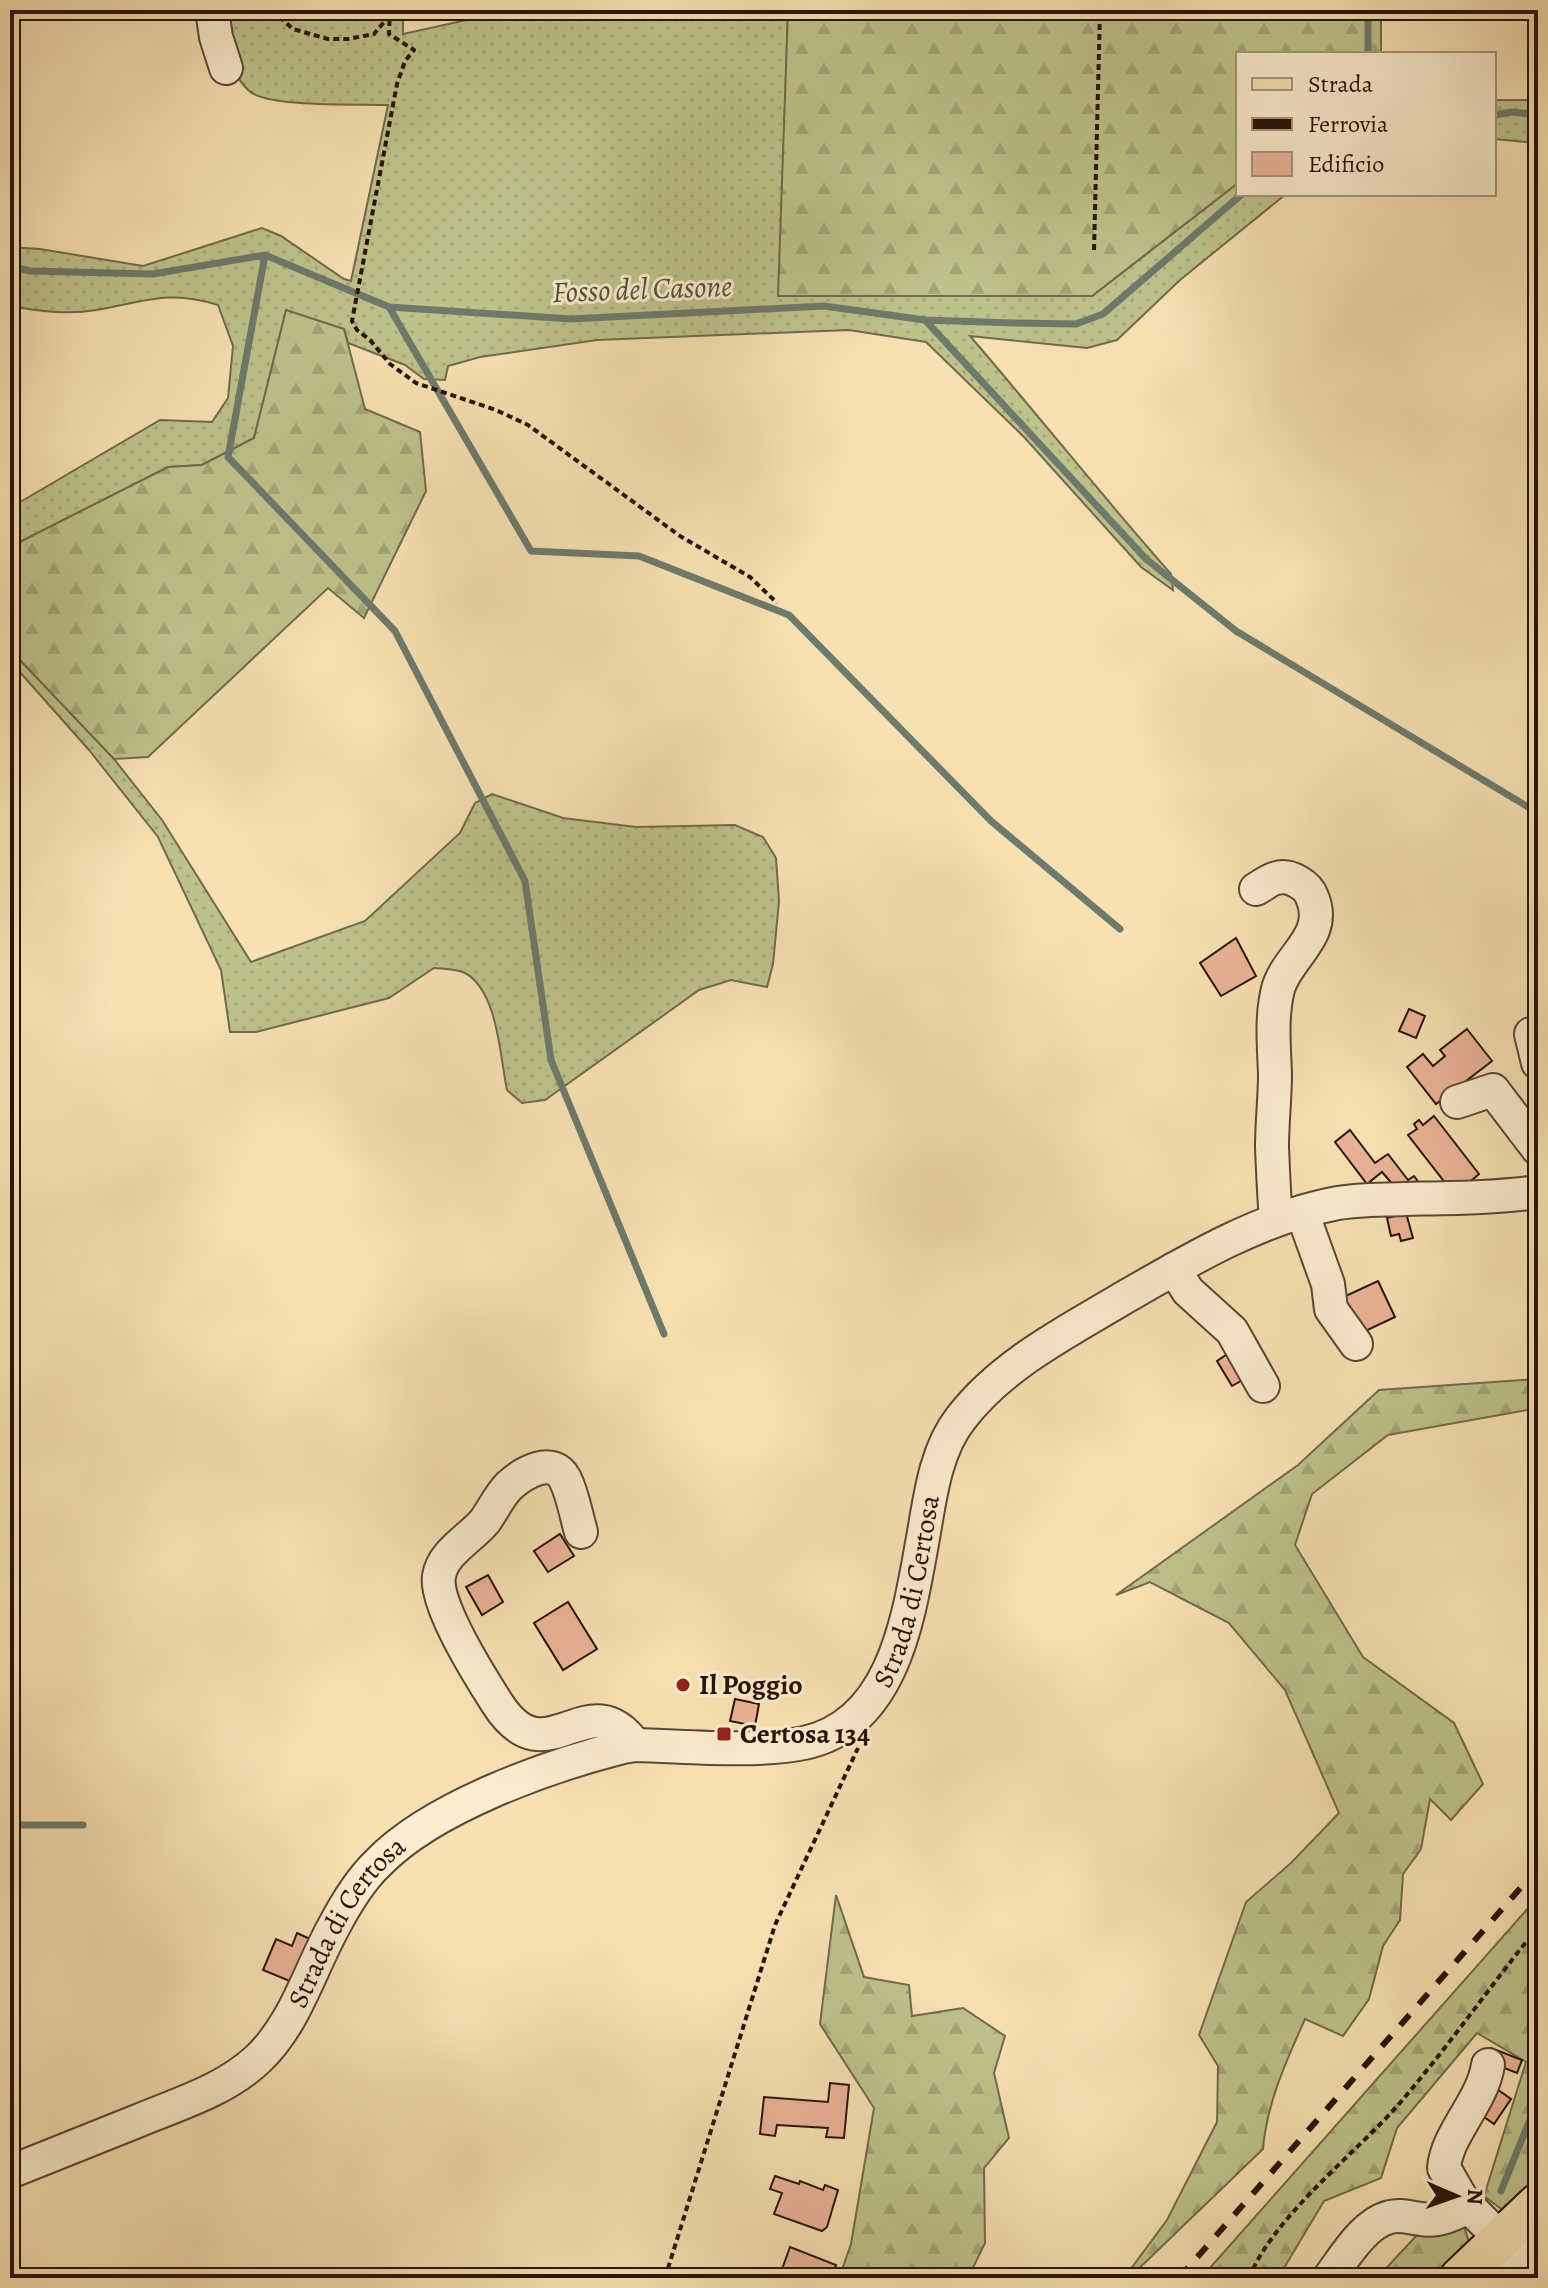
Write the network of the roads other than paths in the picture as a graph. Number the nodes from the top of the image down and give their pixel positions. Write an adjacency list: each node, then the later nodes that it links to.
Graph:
1 (212, 10): 2 (street)
2 (226, 68)
3 (1256, 889): 7 (street)
4 (1457, 1102): 5 (street)
5 (1538, 1149)
6 (1538, 1192): 7 (street, Strada di Certosa)
7 (1289, 1216): 8 (street, Strada di Certosa); 9 (street)
8 (1174, 1269): 10 (street); 12 (street, Strada di Certosa)
9 (1356, 1344)
10 (1263, 1386)
11 (581, 1532): 12 (street)
12 (635, 1745): 14 (street, Strada di Certosa)
13 (1488, 2065): 16 (street)
14 (10, 2172)
15 (1538, 2204): 17 (main road)
16 (1468, 2206): 17 (street); 18 (street)
17 (1526, 2241): 19 (main road); 20 (main road); 21 (street)
18 (1329, 2278)
19 (1460, 2278)
20 (1492, 2278)
21 (1511, 2278)

